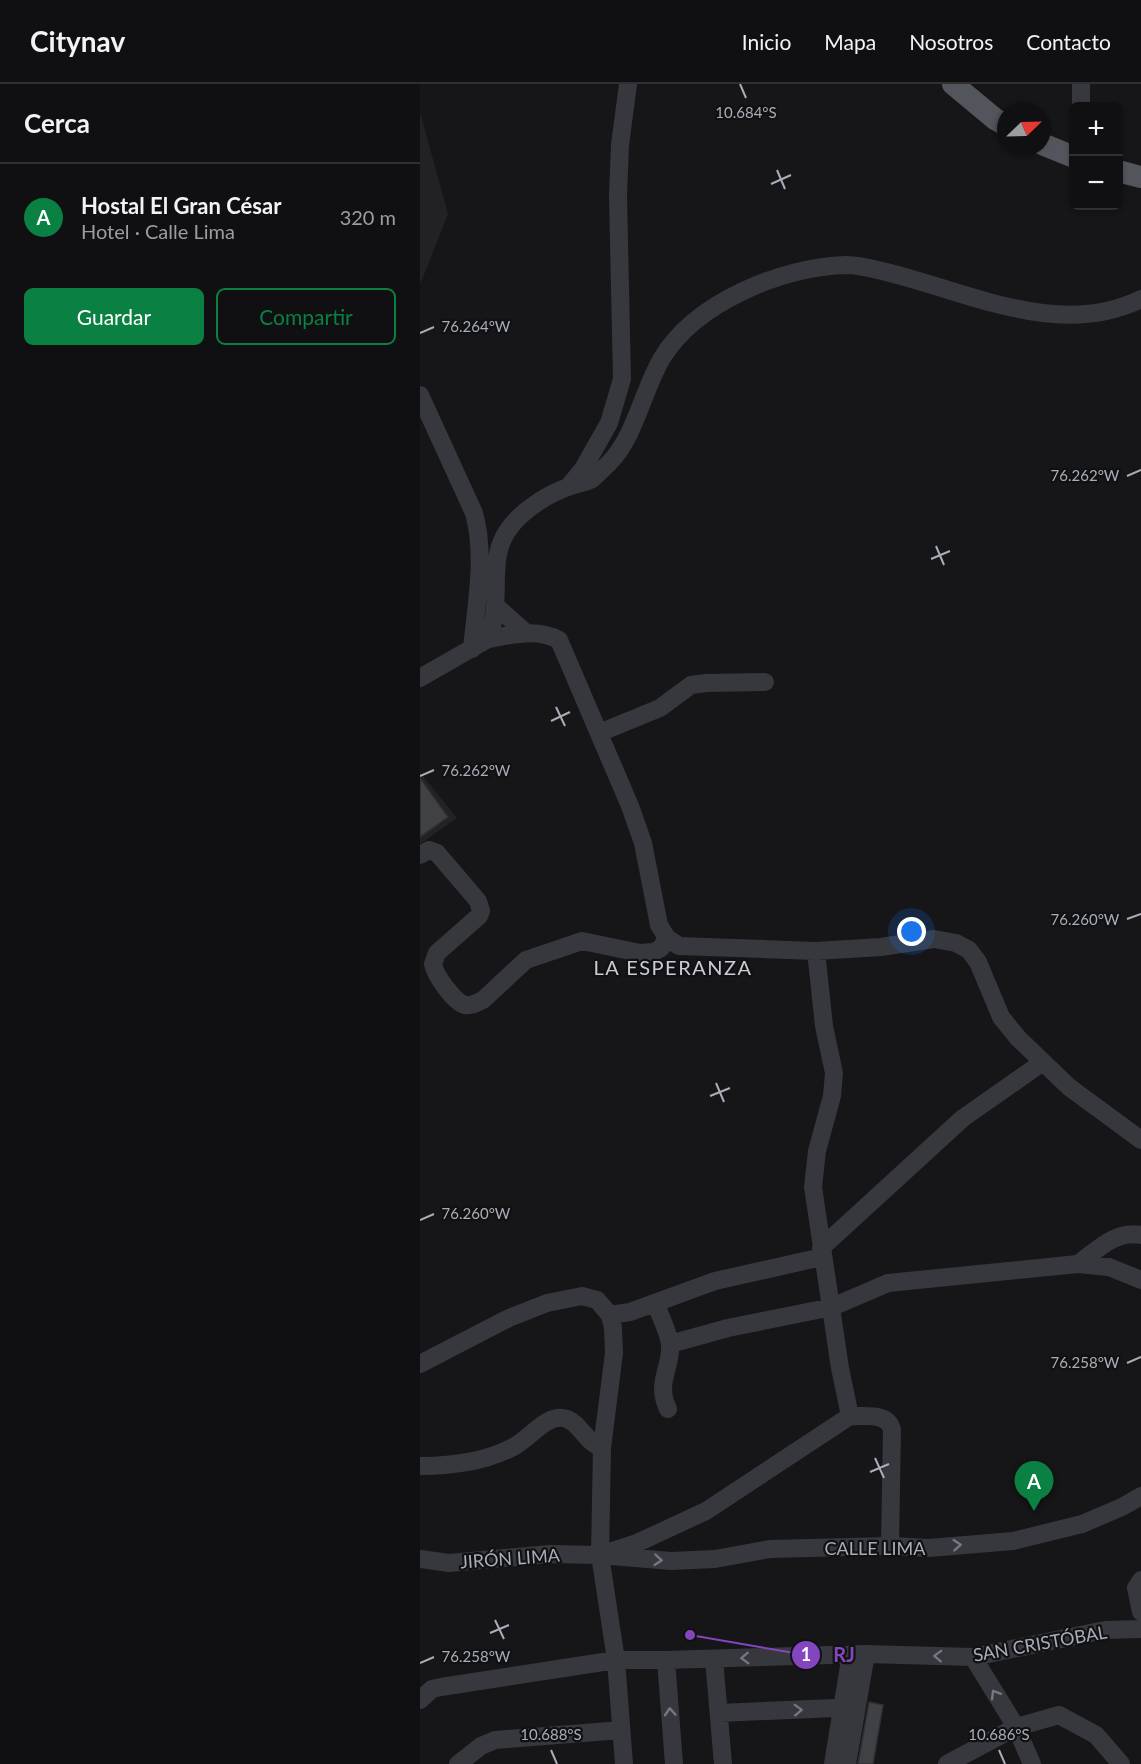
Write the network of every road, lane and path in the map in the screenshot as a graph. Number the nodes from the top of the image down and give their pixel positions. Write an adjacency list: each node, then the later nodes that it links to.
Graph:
1 (628, 84): 12 (street)
2 (953, 84): 5 (main road)
3 (1081, 84): 4 (street)
4 (1081, 102)
5 (997, 119)
6 (1051, 148): 7 (main road)
7 (1072, 156)
8 (1123, 172): 9 (main road)
9 (1141, 177)
10 (1141, 299): 12 (street)
11 (420, 394): 16 (street)
12 (569, 486): 13 (street)
13 (496, 606): 14 (street); 15 (street)
14 (526, 633): 15 (street); 19 (street)
15 (488, 639): 16 (street)
16 (472, 649): 17 (street)
17 (420, 678)
18 (765, 682): 19 (street)
19 (599, 733): 21 (street)
20 (420, 855): 23 (street)
21 (667, 938): 22 (street); 23 (street)
22 (816, 951): 24 (street); 27 (street)
23 (426, 964)
24 (1043, 1062): 25 (street); 27 (street)
25 (1141, 1140)
26 (1141, 1235): 28 (street)
27 (822, 1252): 30 (street); 31 (street)
28 (1078, 1264): 29 (street); 31 (street)
29 (1141, 1280)
30 (656, 1304): 32 (street); 33 (street)
31 (831, 1307): 33 (street); 36 (street)
32 (610, 1315): 34 (street); 37 (street)
33 (670, 1344): 35 (street)
34 (420, 1364)
35 (668, 1409)
36 (850, 1416): 40 (street); 41 (street)
37 (602, 1448): 38 (street); 41 (street)
38 (420, 1466)
39 (1141, 1496): 40 (street, CALLE LIMA, one-way to 39)
40 (890, 1546): 41 (street, CALLE LIMA, one-way to 40)
41 (600, 1555): 42 (street, JIRÓN LIMA); 49 (street)
42 (420, 1559)
43 (1141, 1580): 44 (street)
44 (1141, 1612)
45 (1141, 1629): 47 (street, SAN CRISTÓBAL)
46 (859, 1654): 47 (street, SAN CRISTÓBAL, one-way to 46); 48 (street, SAN CRISTÓBAL, one-way to 48); 52 (street)
47 (973, 1657): 54 (street, one-way to 47)
48 (714, 1659): 50 (street, SAN CRISTÓBAL); 53 (street)
49 (616, 1660): 50 (street, SAN CRISTÓBAL); 51 (street, SAN CRISTÓBAL); 55 (street)
50 (666, 1660): 58 (street, one-way to 50)
51 (420, 1700)
52 (849, 1708): 53 (street, one-way to 52); 60 (street); 61 (street)
53 (718, 1713): 59 (street)
54 (1016, 1727): 62 (street); 63 (street); 64 (street)
55 (621, 1730): 56 (street); 57 (street)
56 (458, 1764)
57 (624, 1764)
58 (674, 1764)
59 (723, 1764)
60 (833, 1764)
61 (847, 1764)
62 (948, 1764)
63 (1032, 1764)
64 (1121, 1764)

